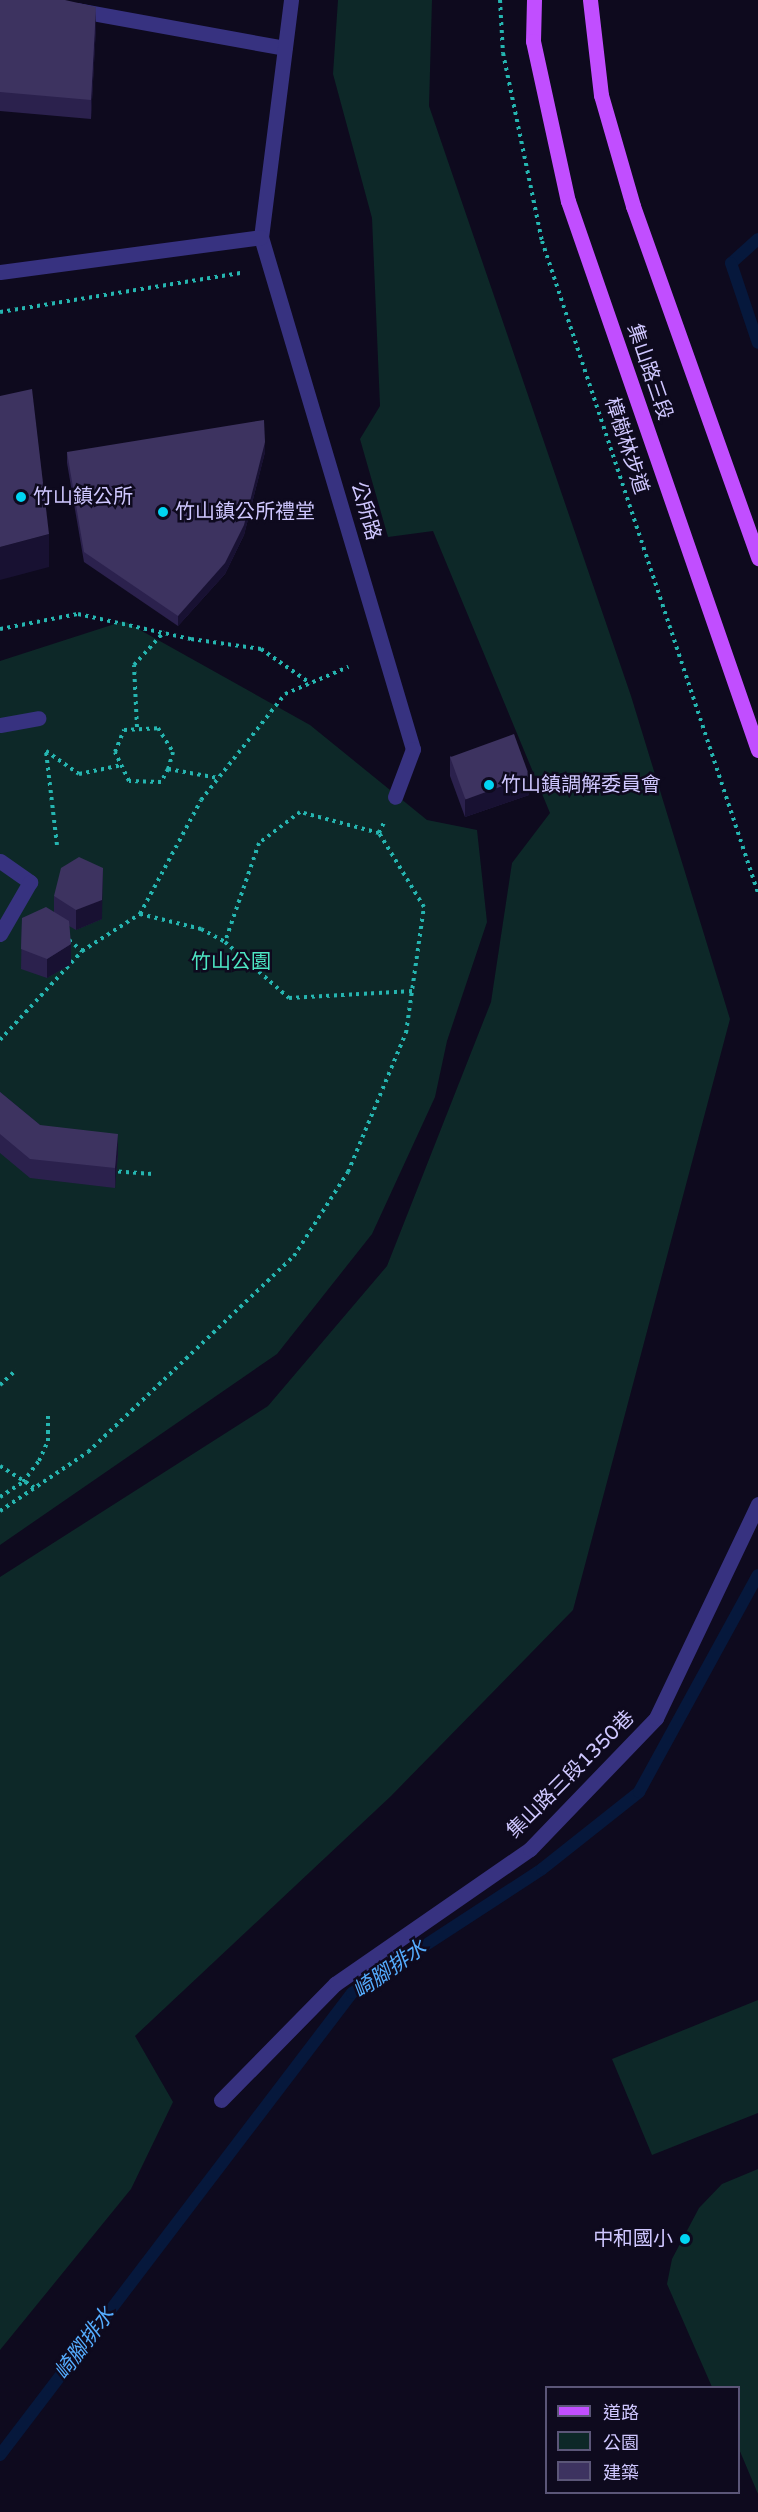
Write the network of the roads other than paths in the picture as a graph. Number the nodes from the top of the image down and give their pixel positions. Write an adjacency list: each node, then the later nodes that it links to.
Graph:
1 (291, 0): 5 (street, 公所路)
2 (534, 0): 11 (main road, 集山路三段)
3 (590, 0): 8 (main road, 集山路三段)
4 (63, 8): 5 (street)
5 (285, 48): 6 (street, 公所路)
6 (261, 237): 7 (street); 12 (street, 公所路)
7 (0, 272)
8 (758, 558)
9 (38, 718): 10 (street)
10 (0, 725)
11 (758, 750)
12 (395, 797)
13 (0, 861): 14 (street)
14 (0, 934)
15 (758, 1504): 16 (street, 集山路三段1350巷)
16 (221, 2100)

